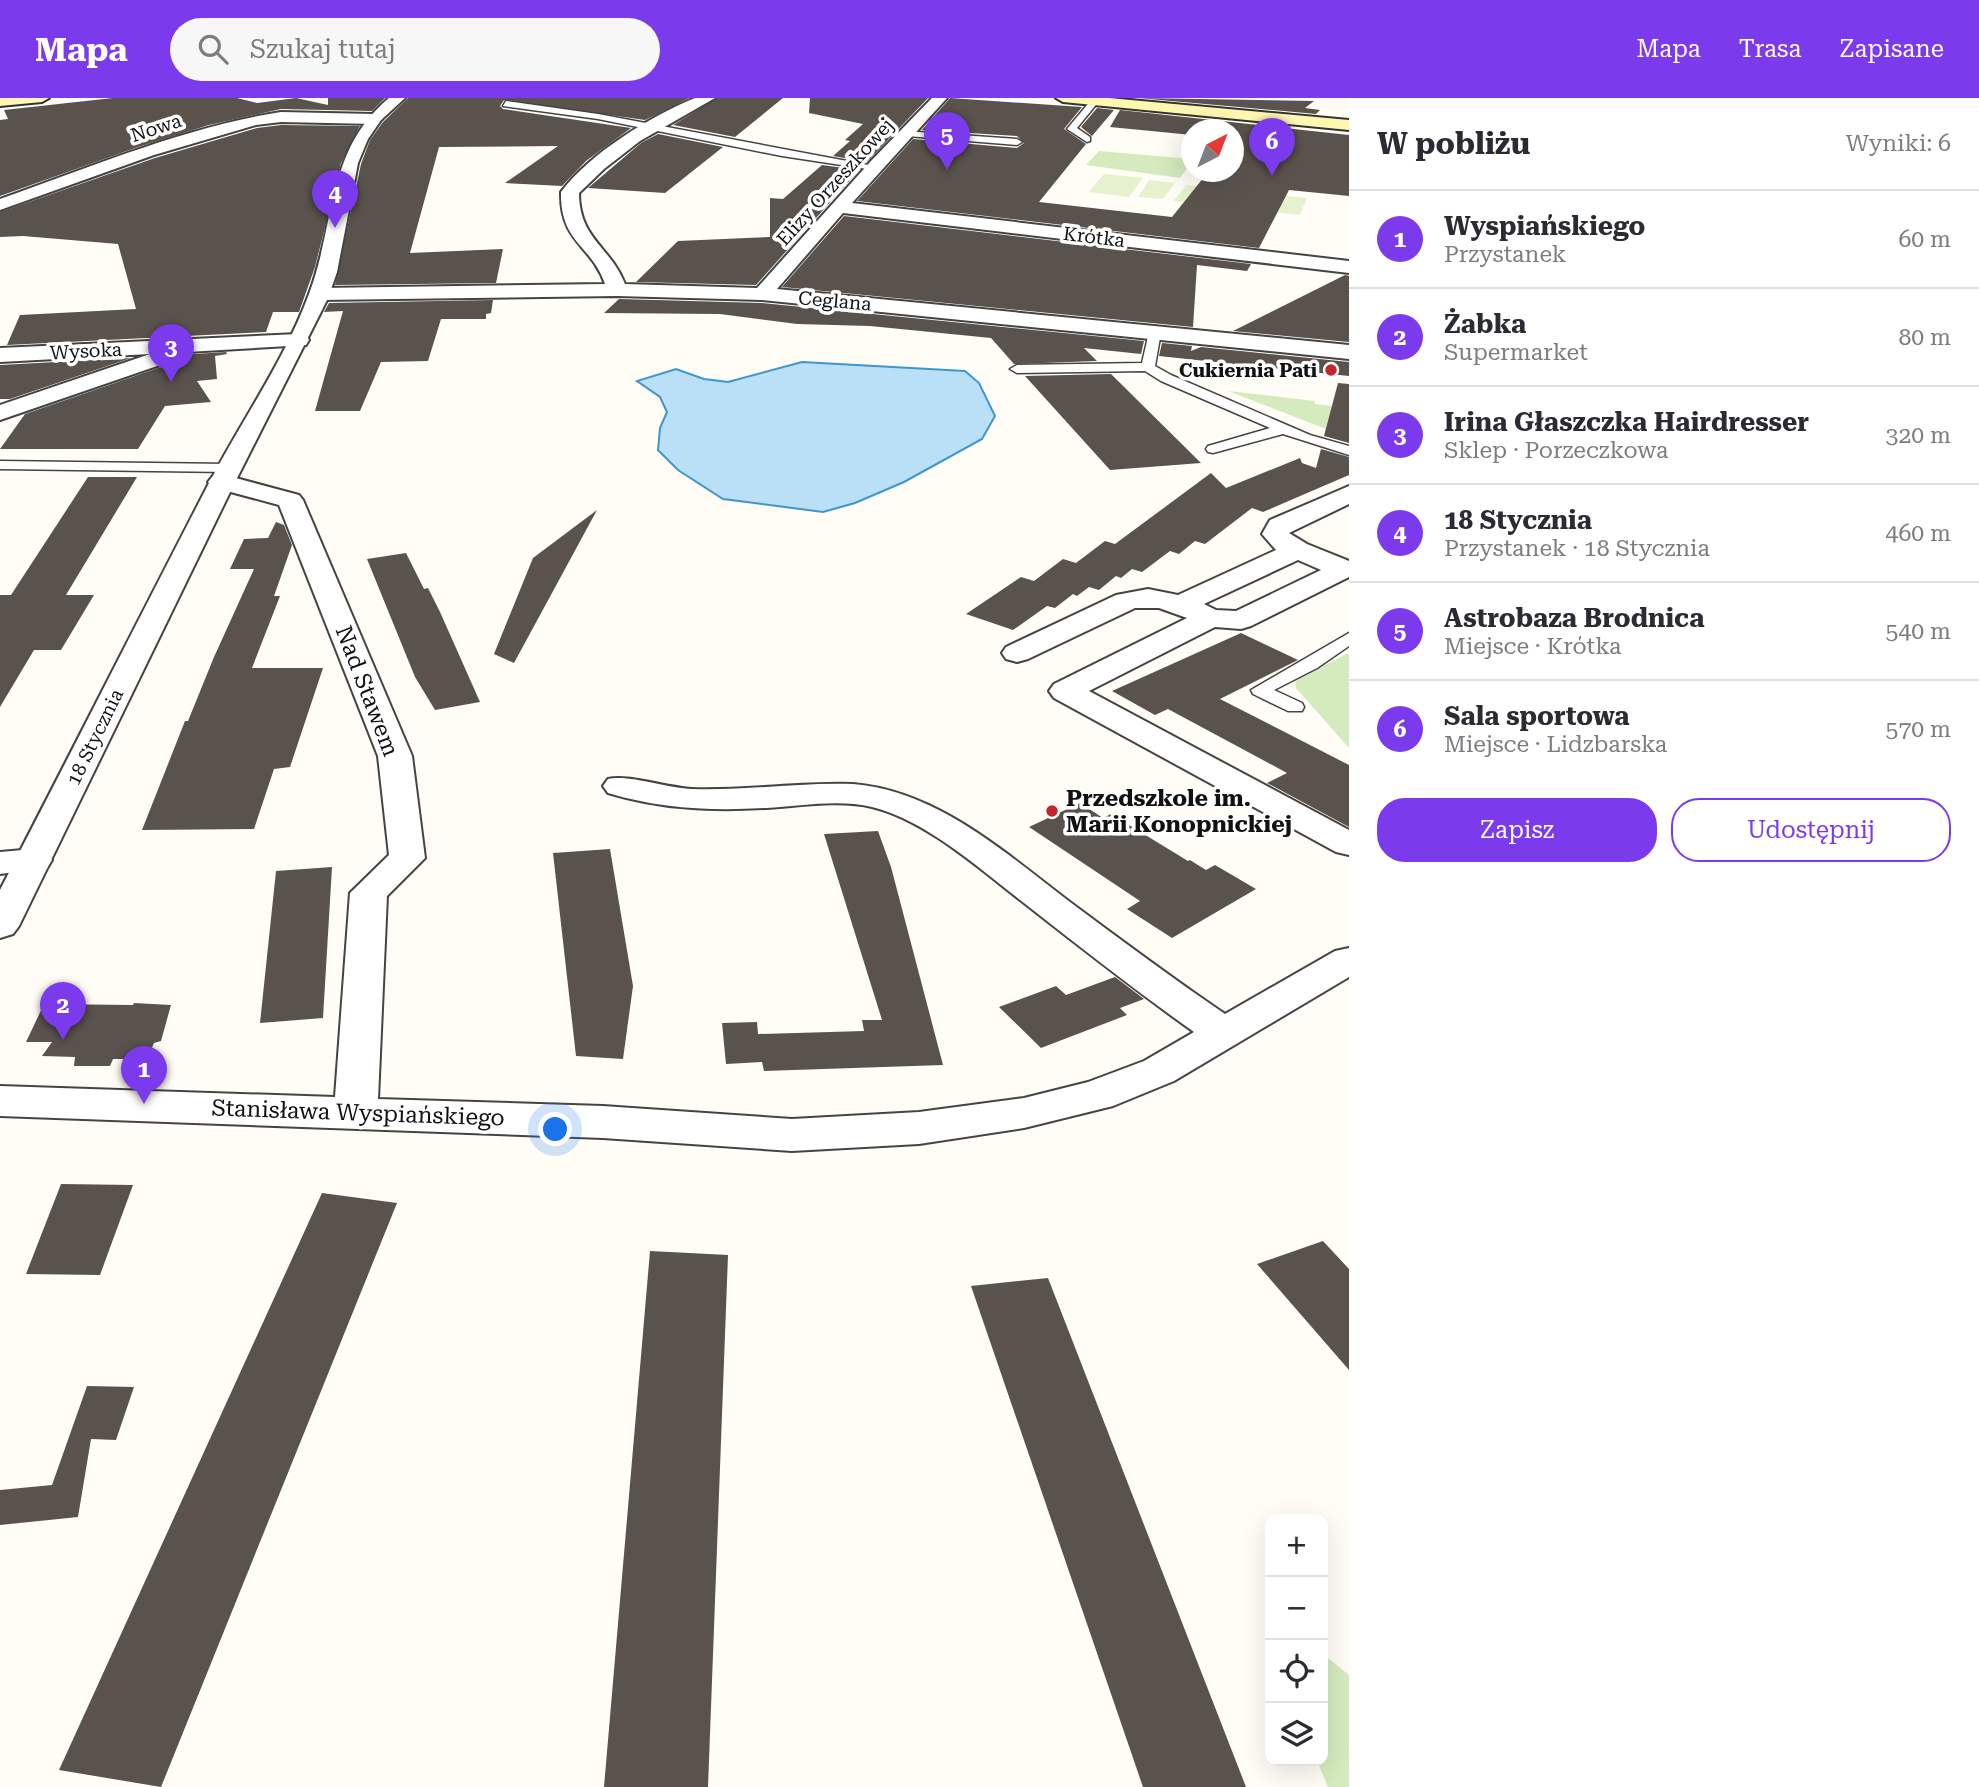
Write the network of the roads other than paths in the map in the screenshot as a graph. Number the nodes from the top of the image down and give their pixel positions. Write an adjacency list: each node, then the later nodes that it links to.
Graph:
1 (42, 98): 7 (main road)
2 (398, 98): 9 (street, 18 Stycznia)
3 (708, 98): 11 (street)
4 (940, 98): 12 (street, Elizy Orzeszkowej)
5 (1063, 98): 6 (main road)
6 (1095, 101): 10 (main road); 13 (lane)
7 (0, 102)
8 (506, 104): 11 (lane)
9 (374, 119): 16 (street, Nowa); 20 (street, 18 Stycznia)
10 (1349, 125)
11 (654, 126): 15 (lane); 19 (street)
12 (907, 133): 14 (lane); 15 (street, Elizy Orzeszkowej)
13 (1087, 139)
14 (1017, 142)
15 (874, 167): 17 (street, Elizy Orzeszkowej)
16 (0, 205)
17 (840, 207): 18 (street, Krótka); 21 (street, Elizy Orzeszkowej)
18 (1349, 267)
19 (617, 290): 20 (street, Ceglana); 21 (street, Ceglana)
20 (320, 294): 23 (street, 18 Stycznia)
21 (762, 294): 22 (street, Ceglana)
22 (1155, 332): 25 (street, Ceglana); 27 (lane)
23 (298, 340): 24 (street, Wysoka); 34 (street, 18 Stycznia)
24 (193, 345): 26 (street, Wysoka); 29 (street)
25 (1349, 352)
26 (0, 355)
27 (1148, 367): 28 (lane); 30 (lane)
28 (1017, 369)
29 (0, 413)
30 (1283, 429): 31 (lane); 32 (lane)
31 (1213, 449)
32 (1349, 451)
33 (0, 465): 34 (lane)
34 (225, 475): 45 (street, 18 Stycznia); 50 (street, Nad Stawem)
35 (1349, 494): 37 (street)
36 (1349, 539): 37 (street)
37 (1305, 553): 38 (street); 39 (street)
38 (1181, 604): 39 (street); 41 (street)
39 (1210, 618): 44 (street)
40 (1349, 638): 42 (lane)
41 (1017, 653)
42 (1295, 707)
43 (620, 786): 48 (street)
44 (1349, 844)
45 (17, 861): 46 (street, 18 Stycznia)
46 (0, 926)
47 (1349, 960): 48 (street, Stanisława Wyspiańskiego)
48 (1225, 1034): 50 (street, Stanisława Wyspiańskiego)
49 (0, 1101): 50 (street, Stanisława Wyspiańskiego)
50 (356, 1112)

